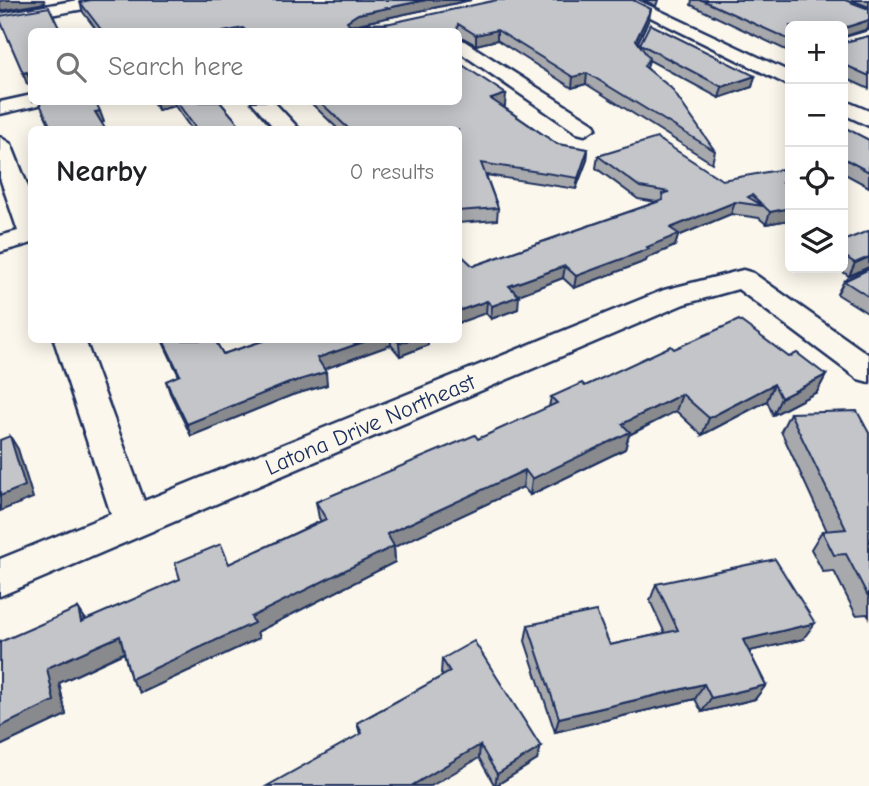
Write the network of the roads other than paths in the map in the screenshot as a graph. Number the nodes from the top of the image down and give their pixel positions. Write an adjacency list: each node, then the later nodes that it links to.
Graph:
1 (106, 0): 3 (street)
2 (624, 0): 6 (street)
3 (0, 19)
4 (462, 45): 14 (street)
5 (785, 60): 6 (street)
6 (763, 67): 7 (street)
7 (785, 78)
8 (28, 102): 10 (street)
9 (266, 105): 13 (street)
10 (0, 108)
11 (848, 108): 12 (street)
12 (869, 119)
13 (285, 126)
14 (586, 128)
15 (0, 144): 16 (street)
16 (28, 223)
17 (28, 235): 18 (street)
18 (0, 244)
19 (70, 343): 21 (street)
20 (869, 371): 21 (street, Latona Drive Northeast)
21 (134, 523): 22 (street, Latona Drive Northeast)
22 (0, 578)

